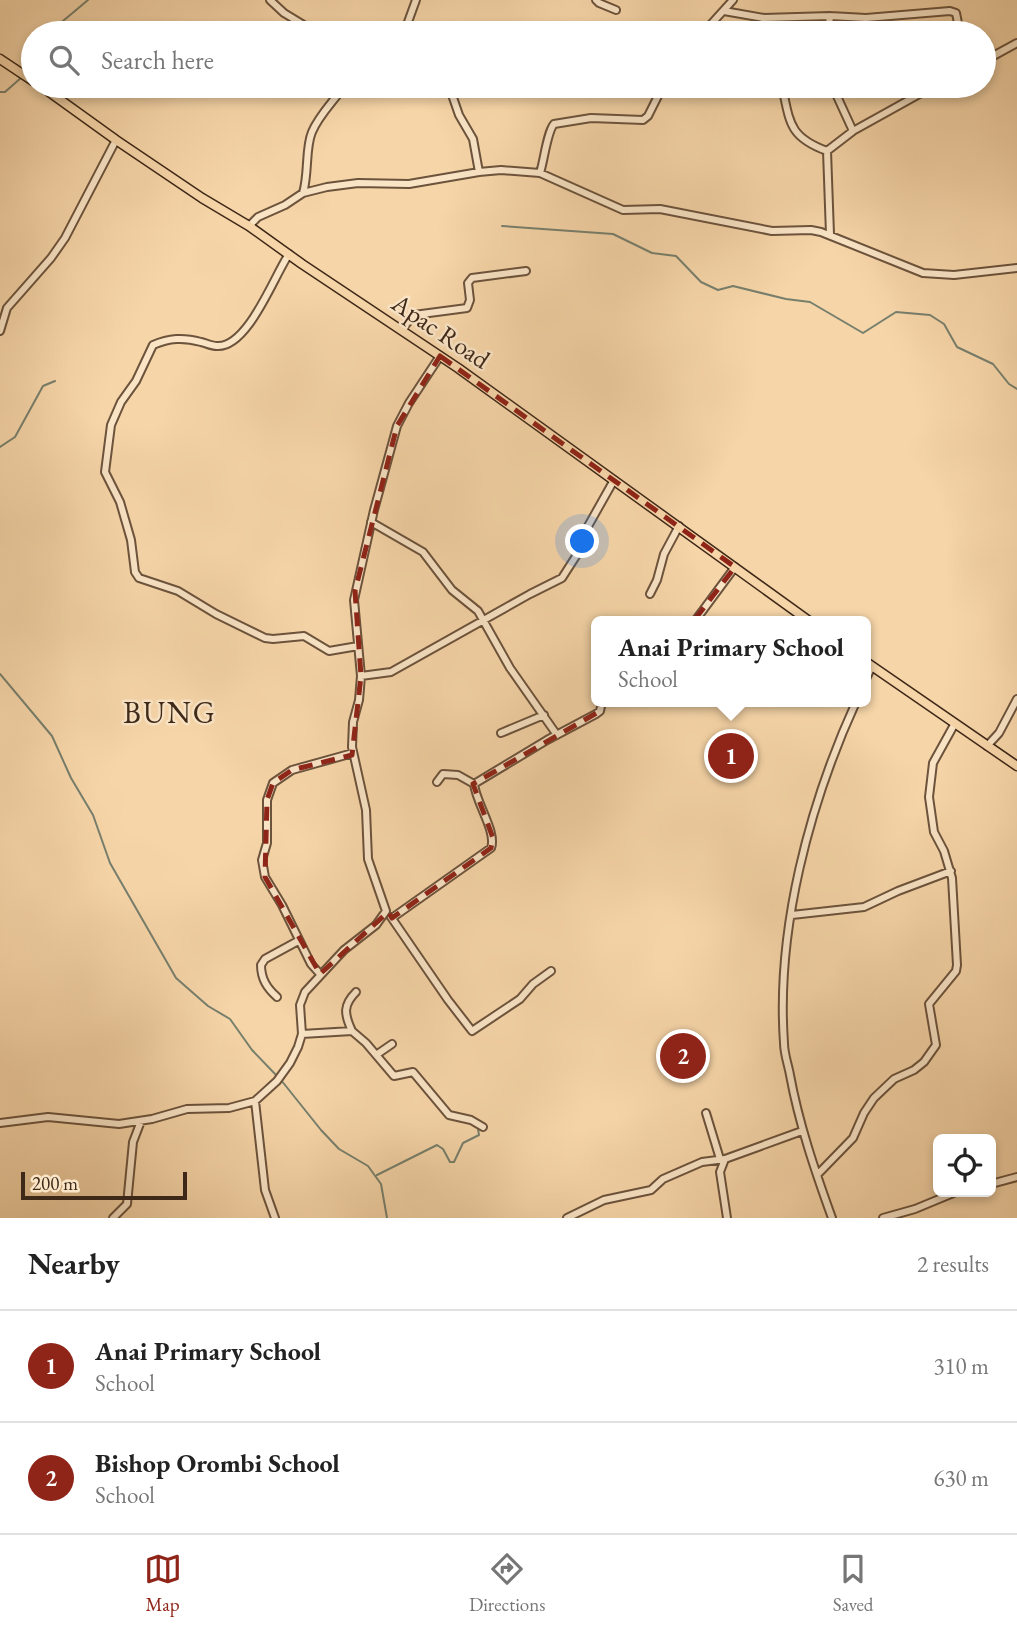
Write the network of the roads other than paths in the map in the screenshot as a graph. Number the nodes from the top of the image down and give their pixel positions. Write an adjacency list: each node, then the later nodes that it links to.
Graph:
1 (270, 0): 9 (street)
2 (416, 0): 10 (street)
3 (596, 0): 5 (street)
4 (733, 0): 6 (street)
5 (616, 10)
6 (724, 11): 8 (street); 11 (street)
7 (830, 16): 8 (street); 13 (street); 14 (street)
8 (764, 18): 12 (street)
9 (297, 21)
10 (408, 21)
11 (714, 21)
12 (764, 21)
13 (829, 21)
14 (958, 21)
15 (1017, 43): 16 (street)
16 (996, 54)
17 (0, 59): 18 (main road)
18 (21, 73)
19 (58, 98): 27 (main road, Apac Road)
20 (336, 98): 31 (street)
21 (453, 98): 29 (street)
22 (657, 98): 30 (street)
23 (785, 98): 28 (street)
24 (838, 98): 26 (street)
25 (912, 98): 26 (street)
26 (853, 131): 28 (street)
27 (116, 140): 32 (main road, Apac Road); 38 (street)
28 (827, 151): 33 (street)
29 (480, 172): 30 (street); 31 (street)
30 (540, 173): 33 (street)
31 (303, 193): 32 (street)
32 (249, 226): 34 (main road, Apac Road)
33 (830, 234): 35 (street)
34 (289, 254): 37 (main road, Apac Road); 48 (street)
35 (1017, 268)
36 (526, 271): 37 (street)
37 (401, 330): 39 (main road, Apac Road)
38 (0, 331)
39 (440, 356): 40 (main road, Apac Road); 41 (street)
40 (614, 480): 42 (main road, Apac Road); 47 (street)
41 (371, 522): 47 (street); 48 (street)
42 (679, 527): 43 (main road, Apac Road); 44 (street)
43 (736, 567): 45 (street); 46 (main road, Apac Road)
44 (650, 594)
45 (699, 616)
46 (802, 616)
47 (484, 620): 50 (street); 54 (street)
48 (358, 646): 50 (street)
49 (871, 665): 55 (main road)
50 (360, 676): 59 (street)
51 (1017, 699): 58 (street)
52 (601, 707): 57 (street)
53 (854, 707): 65 (street)
54 (544, 715): 56 (street); 57 (street)
55 (954, 725): 58 (main road); 63 (street)
56 (501, 733)
57 (557, 735): 62 (street)
58 (987, 746): 60 (main road)
59 (353, 753): 64 (street); 67 (street)
60 (1017, 766)
61 (438, 782): 62 (street)
62 (474, 784): 66 (street)
63 (951, 871): 65 (street); 83 (street)
64 (386, 911): 66 (street); 69 (street)
65 (792, 915): 81 (street)
66 (392, 918): 68 (street)
67 (298, 941): 69 (street); 71 (street)
68 (551, 971)
69 (320, 974): 73 (street)
70 (356, 992): 72 (street)
71 (277, 997)
72 (352, 1031): 73 (street); 75 (street)
73 (302, 1034): 76 (street)
74 (393, 1044): 75 (street)
75 (376, 1055): 80 (street)
76 (255, 1101): 78 (street); 88 (street)
77 (706, 1113): 82 (street)
78 (141, 1121): 79 (street); 87 (street)
79 (0, 1123)
80 (483, 1127)
81 (802, 1131): 82 (street); 83 (street)
82 (723, 1159): 89 (street); 90 (street)
83 (818, 1174): 91 (street)
84 (1017, 1177): 85 (street)
85 (996, 1183)
86 (944, 1197): 92 (street)
87 (113, 1218)
88 (275, 1218)
89 (567, 1218)
90 (727, 1218)
91 (832, 1218)
92 (883, 1218)

